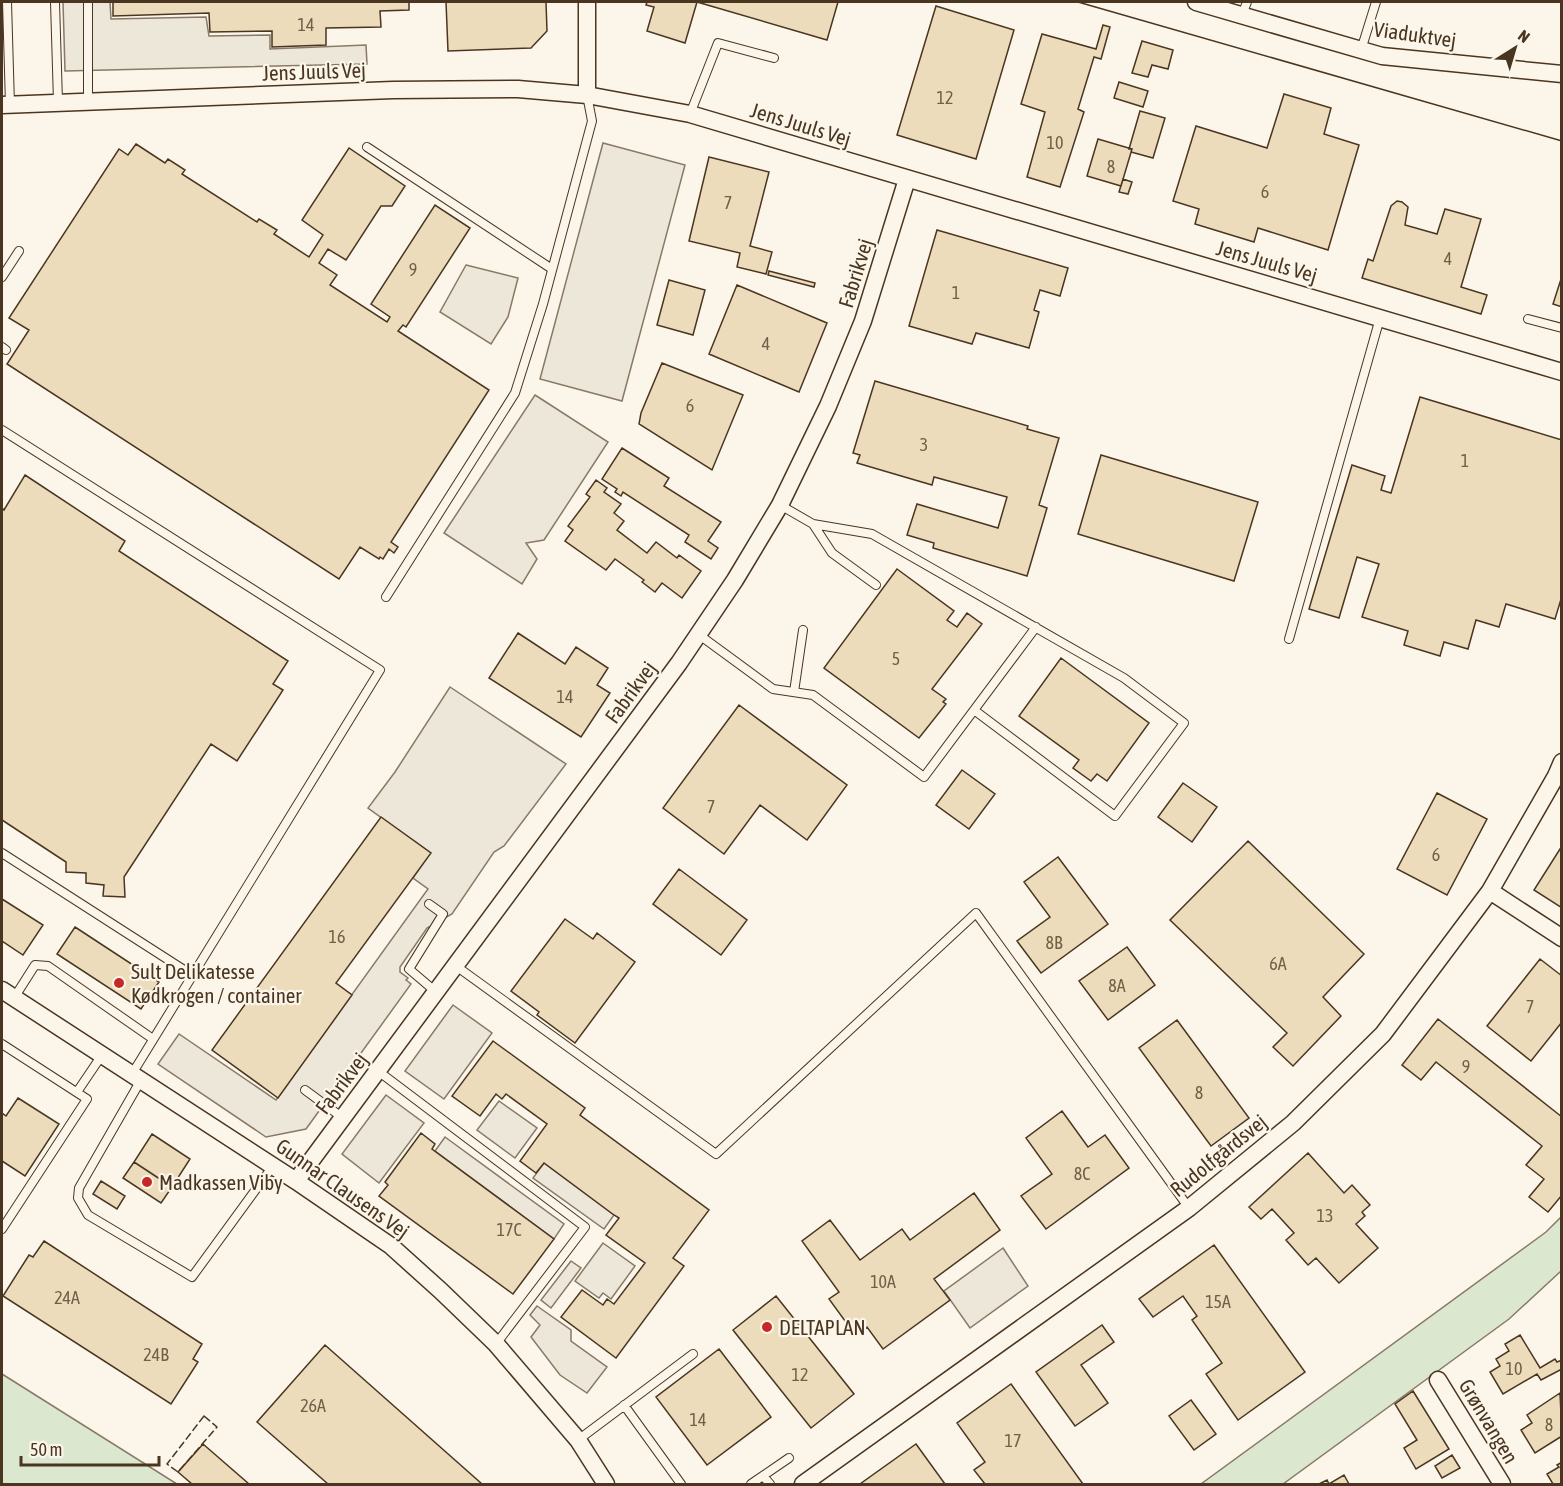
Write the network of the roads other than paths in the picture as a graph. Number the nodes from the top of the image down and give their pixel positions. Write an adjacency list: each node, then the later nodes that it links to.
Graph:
1 (7, 2): 14 (lane)
2 (56, 2): 12 (lane)
3 (88, 2): 13 (lane)
4 (587, 2): 11 (street)
5 (1196, 2): 7 (street, Viaduktvej)
6 (1376, 2): 8 (lane)
7 (1244, 8): 8 (street, Viaduktvej)
8 (1361, 50): 10 (street, Viaduktvej)
9 (774, 58): 15 (lane)
10 (1562, 74)
11 (587, 95): 13 (street, Jens Juuls Vej); 15 (street, Jens Juuls Vej); 19 (lane)
12 (58, 102): 13 (street, Jens Juuls Vej); 14 (street, Jens Juuls Vej)
13 (88, 102)
14 (6, 105)
15 (690, 114): 17 (street, Jens Juuls Vej)
16 (367, 147): 19 (lane)
17 (907, 179): 21 (street, Jens Juuls Vej); 26 (street, Fabrikvej)
18 (19, 251): 20 (lane)
19 (552, 269): 29 (lane)
20 (2, 278)
21 (1380, 318): 24 (street, Jens Juuls Vej); 33 (lane)
22 (1528, 319): 23 (lane)
23 (1562, 328)
24 (1562, 372)
25 (2, 430): 42 (lane)
26 (780, 505): 27 (lane); 32 (street, Fabrikvej)
27 (813, 524): 28 (lane); 30 (lane)
28 (876, 585)
29 (386, 597)
30 (1036, 627): 35 (lane); 35 (lane)
31 (803, 630): 34 (lane)
32 (698, 634): 34 (lane); 41 (street, Fabrikvej)
33 (1289, 639)
34 (794, 692): 35 (lane)
35 (974, 710)
36 (1562, 762): 38 (street, Rudolfgårdsvej)
37 (2, 853): 42 (lane)
38 (1490, 891): 40 (street); 55 (street, Rudolfgårdsvej)
39 (429, 904): 43 (lane)
40 (1562, 938)
41 (456, 966): 43 (street, Fabrikvej); 55 (lane)
42 (192, 975): 45 (lane)
43 (437, 993): 48 (street, Fabrikvej)
44 (8, 994): 45 (lane); 47 (street, Gunnar Clausens Vej)
45 (153, 1039): 49 (lane)
46 (2, 1044): 51 (lane)
47 (103, 1054): 49 (street, Gunnar Clausens Vej); 51 (lane)
48 (378, 1071): 52 (street, Fabrikvej); 57 (lane)
49 (136, 1077): 53 (street, Gunnar Clausens Vej); 53 (lane)
50 (305, 1090): 52 (lane)
51 (77, 1092): 56 (lane)
52 (343, 1118): 54 (street, Fabrikvej)
53 (273, 1166): 54 (street, Gunnar Clausens Vej)
54 (296, 1181): 57 (street, Gunnar Clausens Vej)
55 (1189, 1208): 64 (street, Rudolfgårdsvej)
56 (2, 1229)
57 (496, 1344): 61 (street, Gunnar Clausens Vej)
58 (693, 1354): 60 (lane)
59 (1438, 1380): 69 (street, Grønvangen)
60 (624, 1405): 61 (lane); 66 (lane)
61 (578, 1440): 65 (street, Gunnar Clausens Vej)
62 (789, 1458): 63 (lane)
63 (763, 1476): 67 (lane); 68 (lane)
64 (804, 1484)
65 (606, 1485)
66 (681, 1485)
67 (751, 1485)
68 (770, 1485)
69 (1502, 1485)

